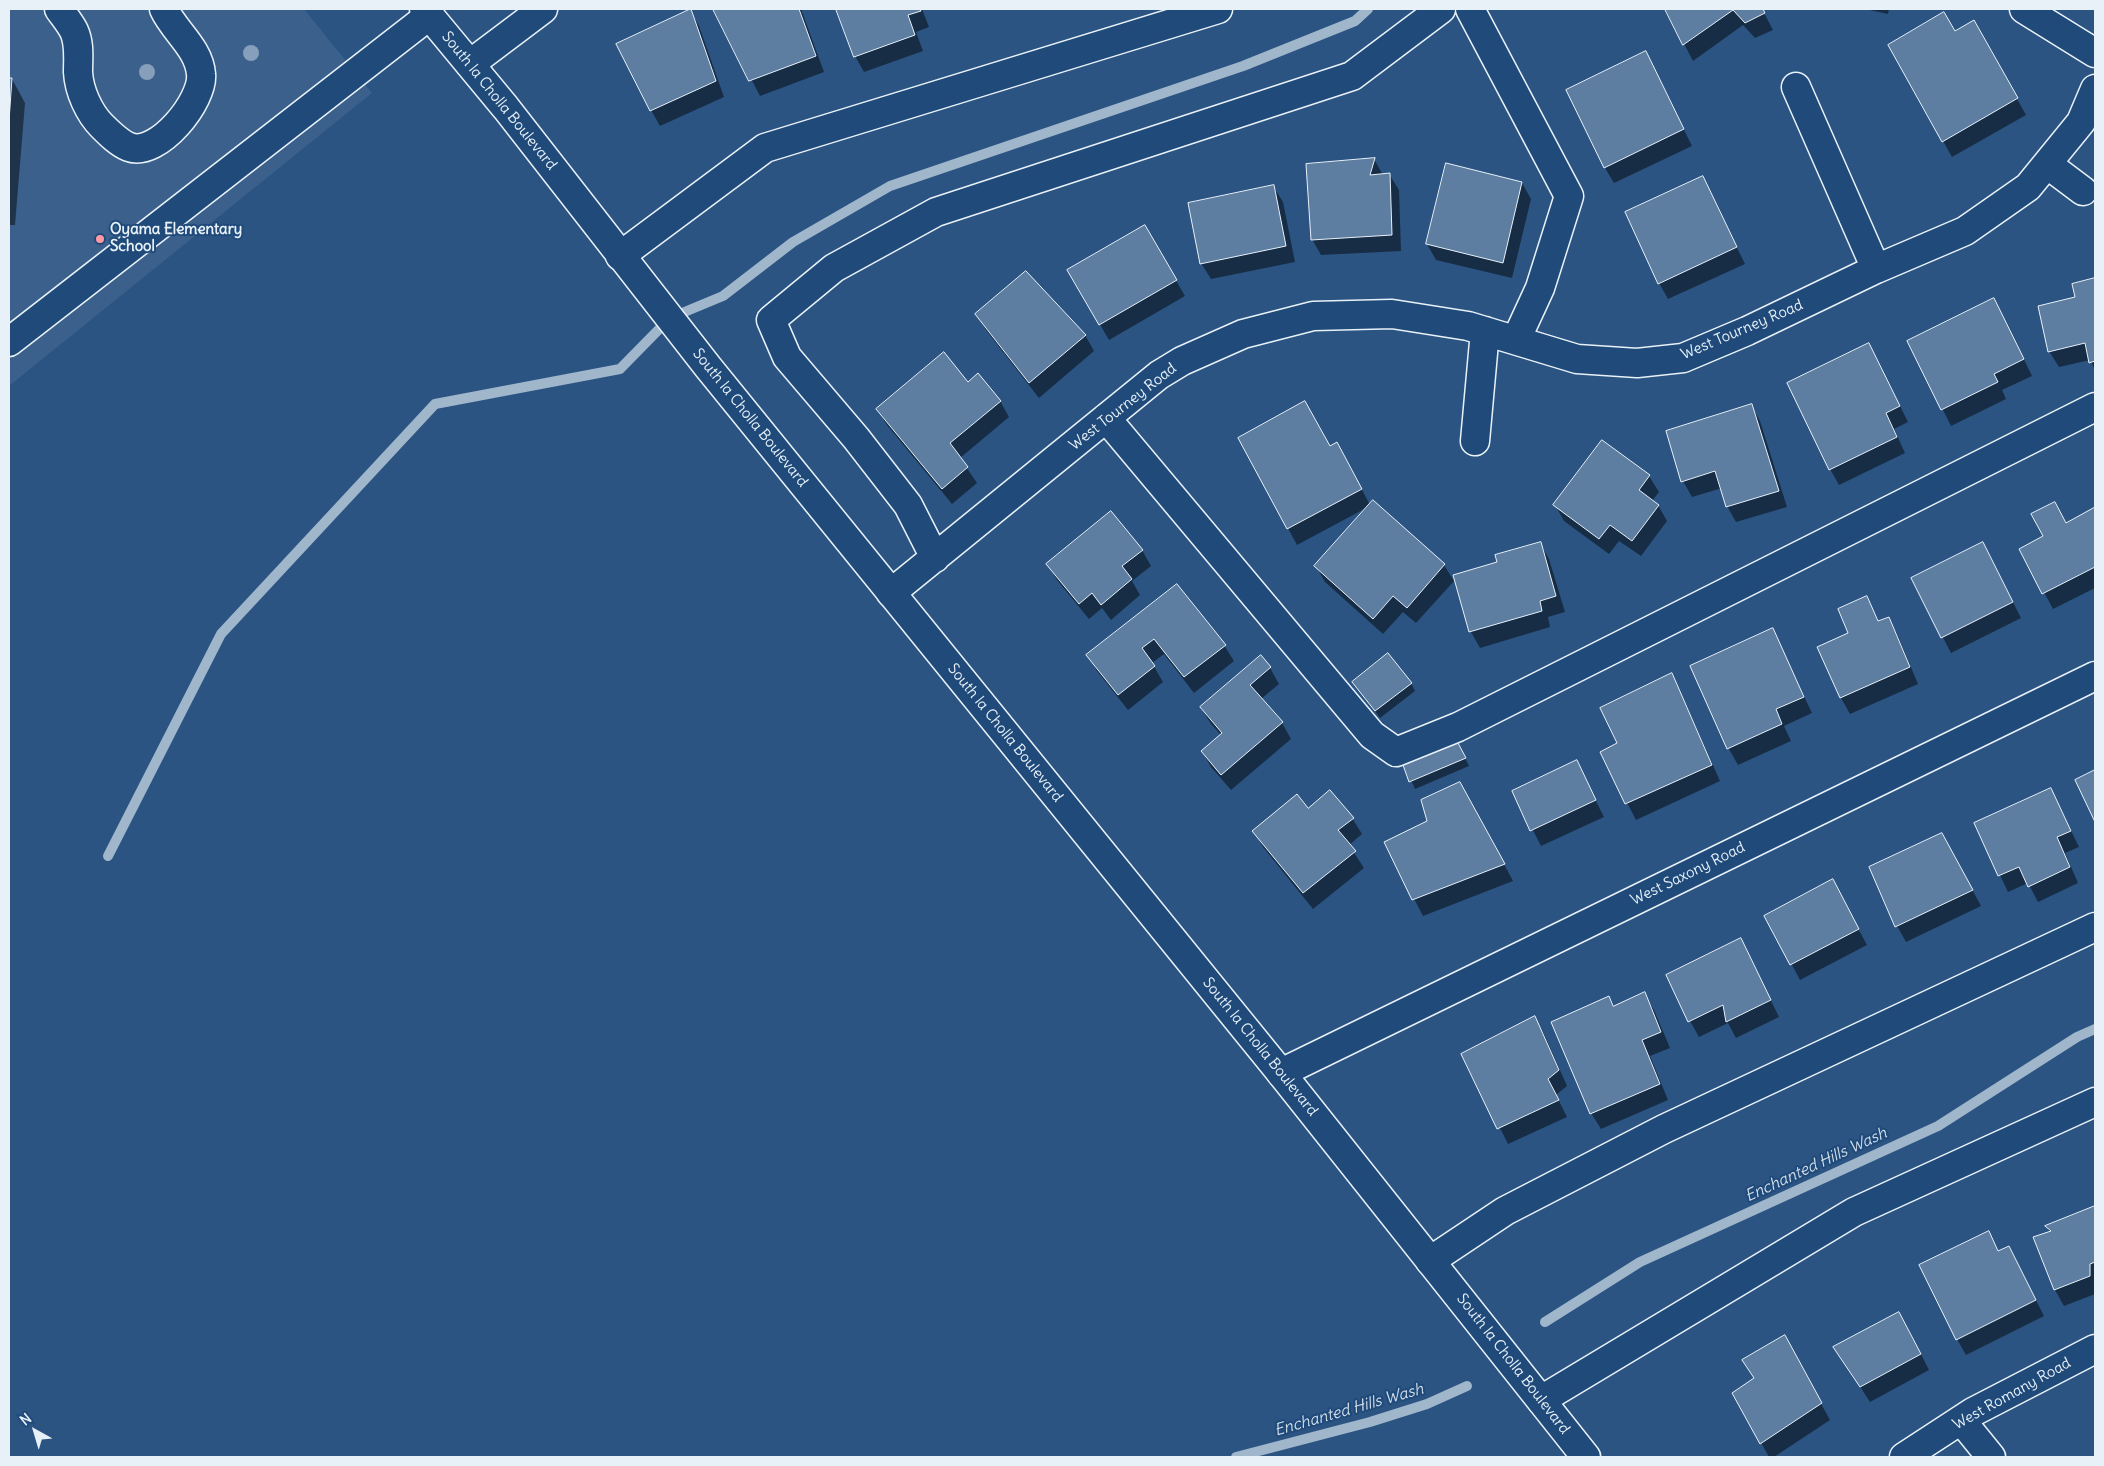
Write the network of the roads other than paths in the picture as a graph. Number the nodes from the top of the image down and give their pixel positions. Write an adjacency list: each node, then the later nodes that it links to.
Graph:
1 (59, 9): 2 (street)
2 (164, 9)
3 (543, 9): 10 (street)
4 (1218, 9): 15 (street)
5 (1441, 9): 23 (street)
6 (1470, 9): 18 (street)
7 (2024, 9): 9 (street)
8 (427, 12): 10 (street, South la Cholla Boulevard); 19 (street)
9 (2095, 53)
10 (470, 64): 15 (street, South la Cholla Boulevard)
11 (1796, 87): 16 (street)
12 (2095, 89): 13 (street, West Tourney Road)
13 (2047, 164): 14 (street); 16 (street, West Tourney Road)
14 (2083, 191)
15 (620, 256): 24 (street, South la Cholla Boulevard)
16 (1876, 269): 18 (street, West Tourney Road)
17 (1485, 331): 18 (street, West Tourney Road); 21 (street, West Tourney Road); 22 (street)
18 (1516, 340)
19 (9, 342)
20 (2095, 406): 21 (street)
21 (1106, 418): 23 (street, West Tourney Road)
22 (1475, 441)
23 (935, 558): 24 (street, West Tourney Road)
24 (891, 593): 27 (street, South la Cholla Boulevard)
25 (2095, 676): 27 (street, West Saxony Road)
26 (2095, 927): 29 (street)
27 (1281, 1072): 29 (street, South la Cholla Boulevard)
28 (2095, 1102): 31 (street)
29 (1430, 1261): 31 (street, South la Cholla Boulevard)
30 (2095, 1349): 32 (street, West Romany Road)
31 (1541, 1400): 33 (street, South la Cholla Boulevard)
32 (1961, 1420): 34 (street, West Romany Road); 35 (street)
33 (1586, 1457)
34 (1904, 1457)
35 (1991, 1457)

